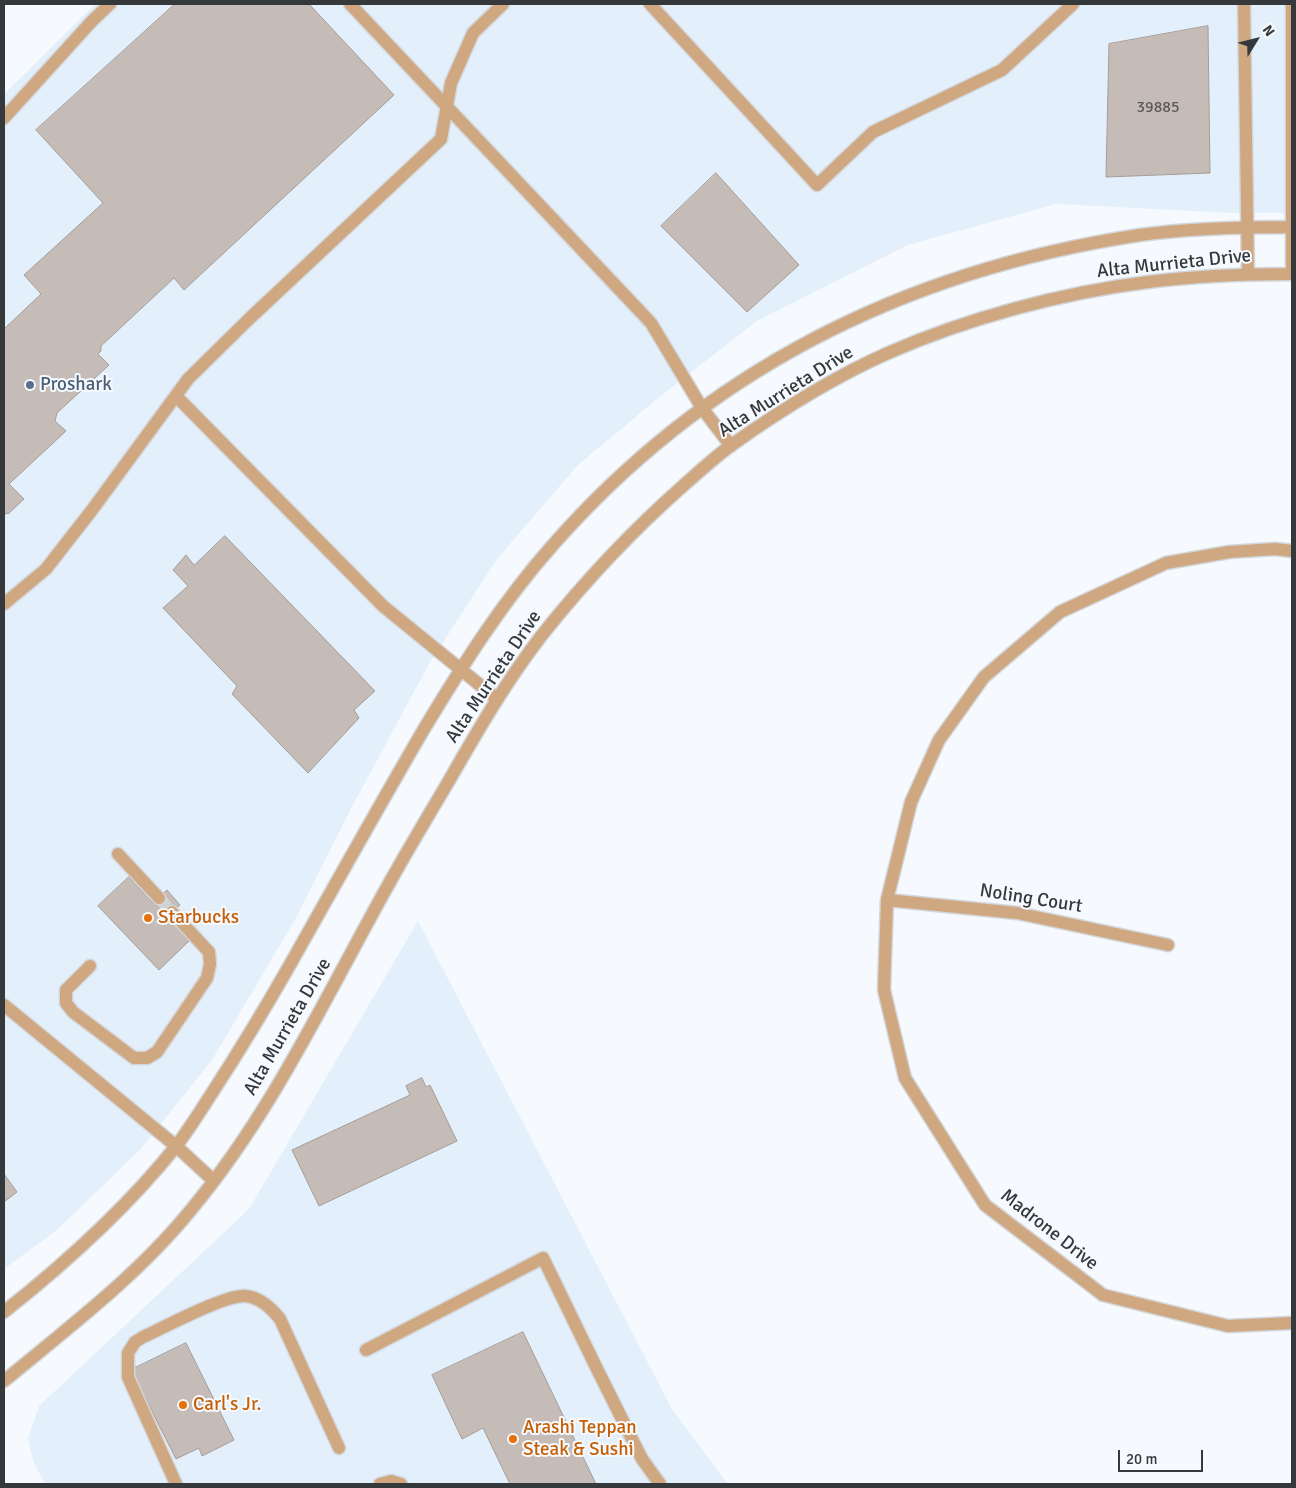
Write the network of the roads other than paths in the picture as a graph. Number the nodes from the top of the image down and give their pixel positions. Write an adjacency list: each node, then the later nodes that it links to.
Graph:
1 (110, 4): 9 (street)
2 (350, 4): 8 (street)
3 (503, 4): 8 (street)
4 (650, 4): 5 (street)
5 (1073, 4)
6 (1244, 4): 10 (street)
7 (1292, 4): 11 (street)
8 (447, 106): 14 (street); 15 (street)
9 (4, 118)
10 (1247, 227): 11 (street, Alta Murrieta Drive); 12 (street); 15 (street, Alta Murrieta Drive)
11 (1292, 227): 13 (street)
12 (1248, 274): 13 (street, Alta Murrieta Drive); 16 (street, Alta Murrieta Drive)
13 (1292, 274)
14 (176, 396): 18 (street); 19 (street)
15 (702, 408): 16 (street); 19 (street, Alta Murrieta Drive)
16 (731, 446): 20 (street, Alta Murrieta Drive)
17 (1292, 551): 23 (street, Madrone Drive)
18 (4, 604)
19 (462, 669): 20 (street); 28 (street, Alta Murrieta Drive)
20 (498, 699): 29 (street, Alta Murrieta Drive)
21 (118, 854): 22 (street)
22 (159, 898)
23 (887, 900): 25 (street, Noling Court); 31 (street, Madrone Drive)
24 (172, 912): 26 (street)
25 (1168, 945)
26 (90, 966)
27 (4, 1005): 28 (street)
28 (176, 1146): 29 (street); 30 (street, Alta Murrieta Drive)
29 (214, 1181): 33 (street, Alta Murrieta Drive)
30 (4, 1312)
31 (1292, 1323)
32 (366, 1350): 38 (street)
33 (4, 1381)
34 (339, 1448): 35 (street)
35 (176, 1484)
36 (380, 1484): 37 (street)
37 (401, 1484)
38 (660, 1484)

